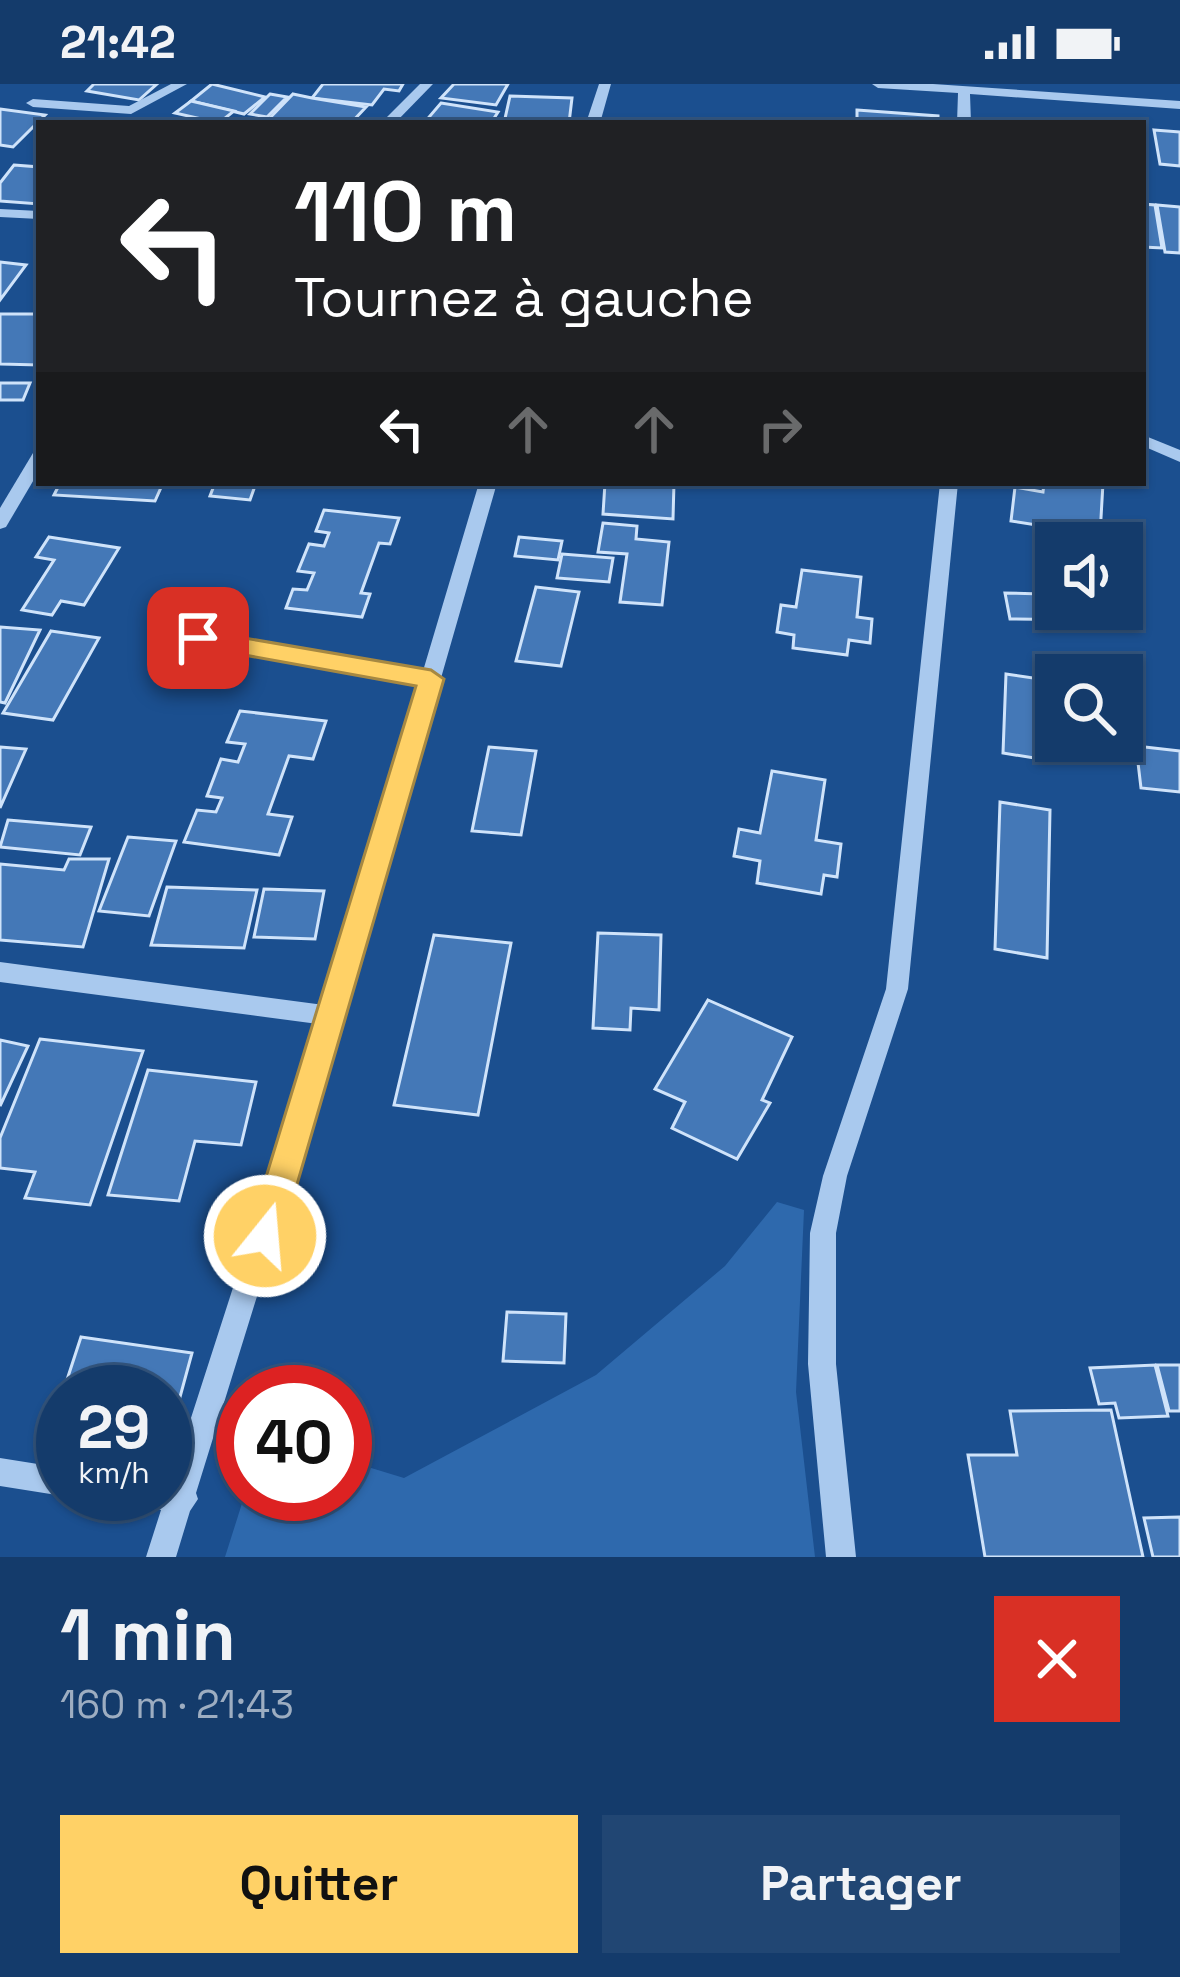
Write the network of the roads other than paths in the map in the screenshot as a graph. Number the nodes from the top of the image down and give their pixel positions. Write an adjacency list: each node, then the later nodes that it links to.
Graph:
1 (182, 84): 6 (street)
2 (427, 84): 8 (street)
3 (604, 84): 9 (street)
4 (878, 84): 5 (street)
5 (964, 90): 7 (street); 10 (street)
6 (33, 103)
7 (1180, 105)
8 (391, 120)
9 (594, 120)
10 (964, 120)
11 (0, 213): 12 (street)
12 (36, 215)
13 (1146, 441): 14 (street)
14 (1180, 457)
15 (36, 463): 18 (street)
16 (487, 486): 20 (street)
17 (949, 486): 28 (street)
18 (0, 523)
19 (198, 638): 20 (street)
20 (431, 679): 22 (street)
21 (0, 972): 22 (street)
22 (332, 1016): 24 (street)
23 (0, 1472): 25 (street)
24 (192, 1473)
25 (36, 1477)
26 (175, 1521): 27 (street)
27 (161, 1557)
28 (841, 1557)

